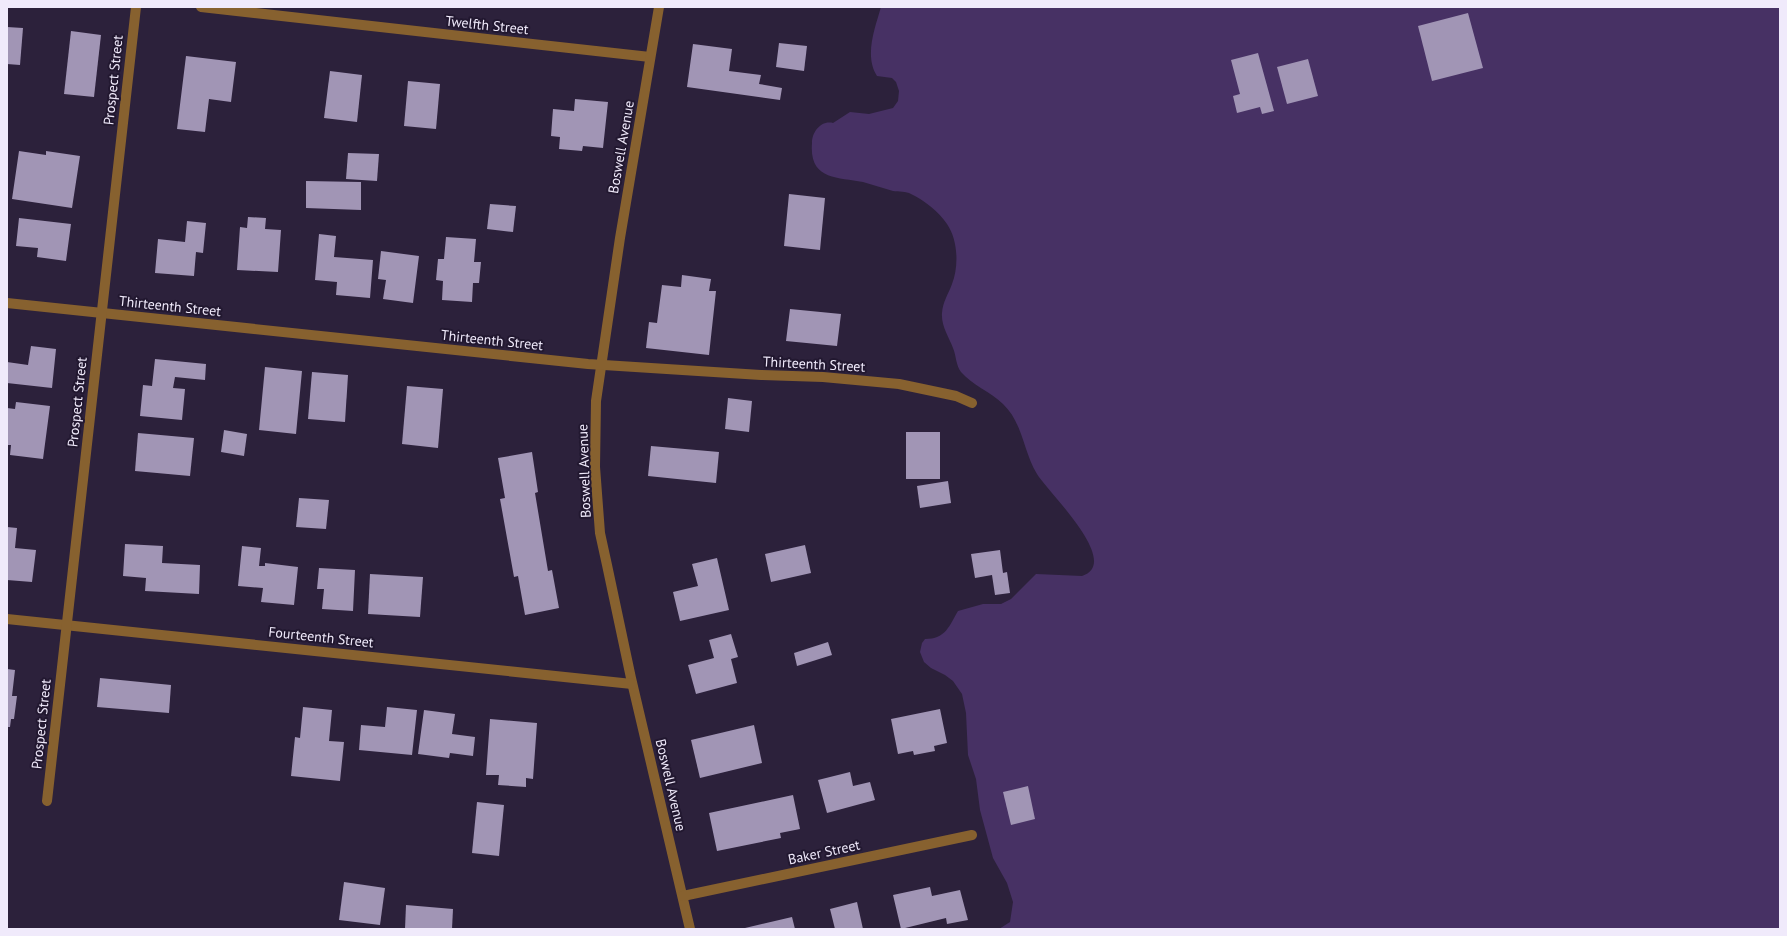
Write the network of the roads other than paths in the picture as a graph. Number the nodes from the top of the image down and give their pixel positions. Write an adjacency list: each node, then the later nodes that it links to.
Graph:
1 (136, 7): 6 (street, Prospect Street)
2 (201, 7): 4 (street, Twelfth Street)
3 (659, 7): 4 (street, Boswell Avenue)
4 (650, 57): 7 (street, Boswell Avenue)
5 (7, 303): 6 (street, Thirteenth Street)
6 (101, 313): 7 (street, Thirteenth Street); 10 (street, Prospect Street)
7 (602, 365): 8 (street, Thirteenth Street); 11 (street, Boswell Avenue)
8 (972, 403)
9 (7, 619): 10 (street, Fourteenth Street)
10 (66, 625): 11 (street, Fourteenth Street); 12 (street, Prospect Street)
11 (632, 684): 14 (street, Boswell Avenue)
12 (47, 801)
13 (972, 836): 14 (street, Baker Street)
14 (683, 896): 15 (street, Boswell Avenue)
15 (690, 929)

